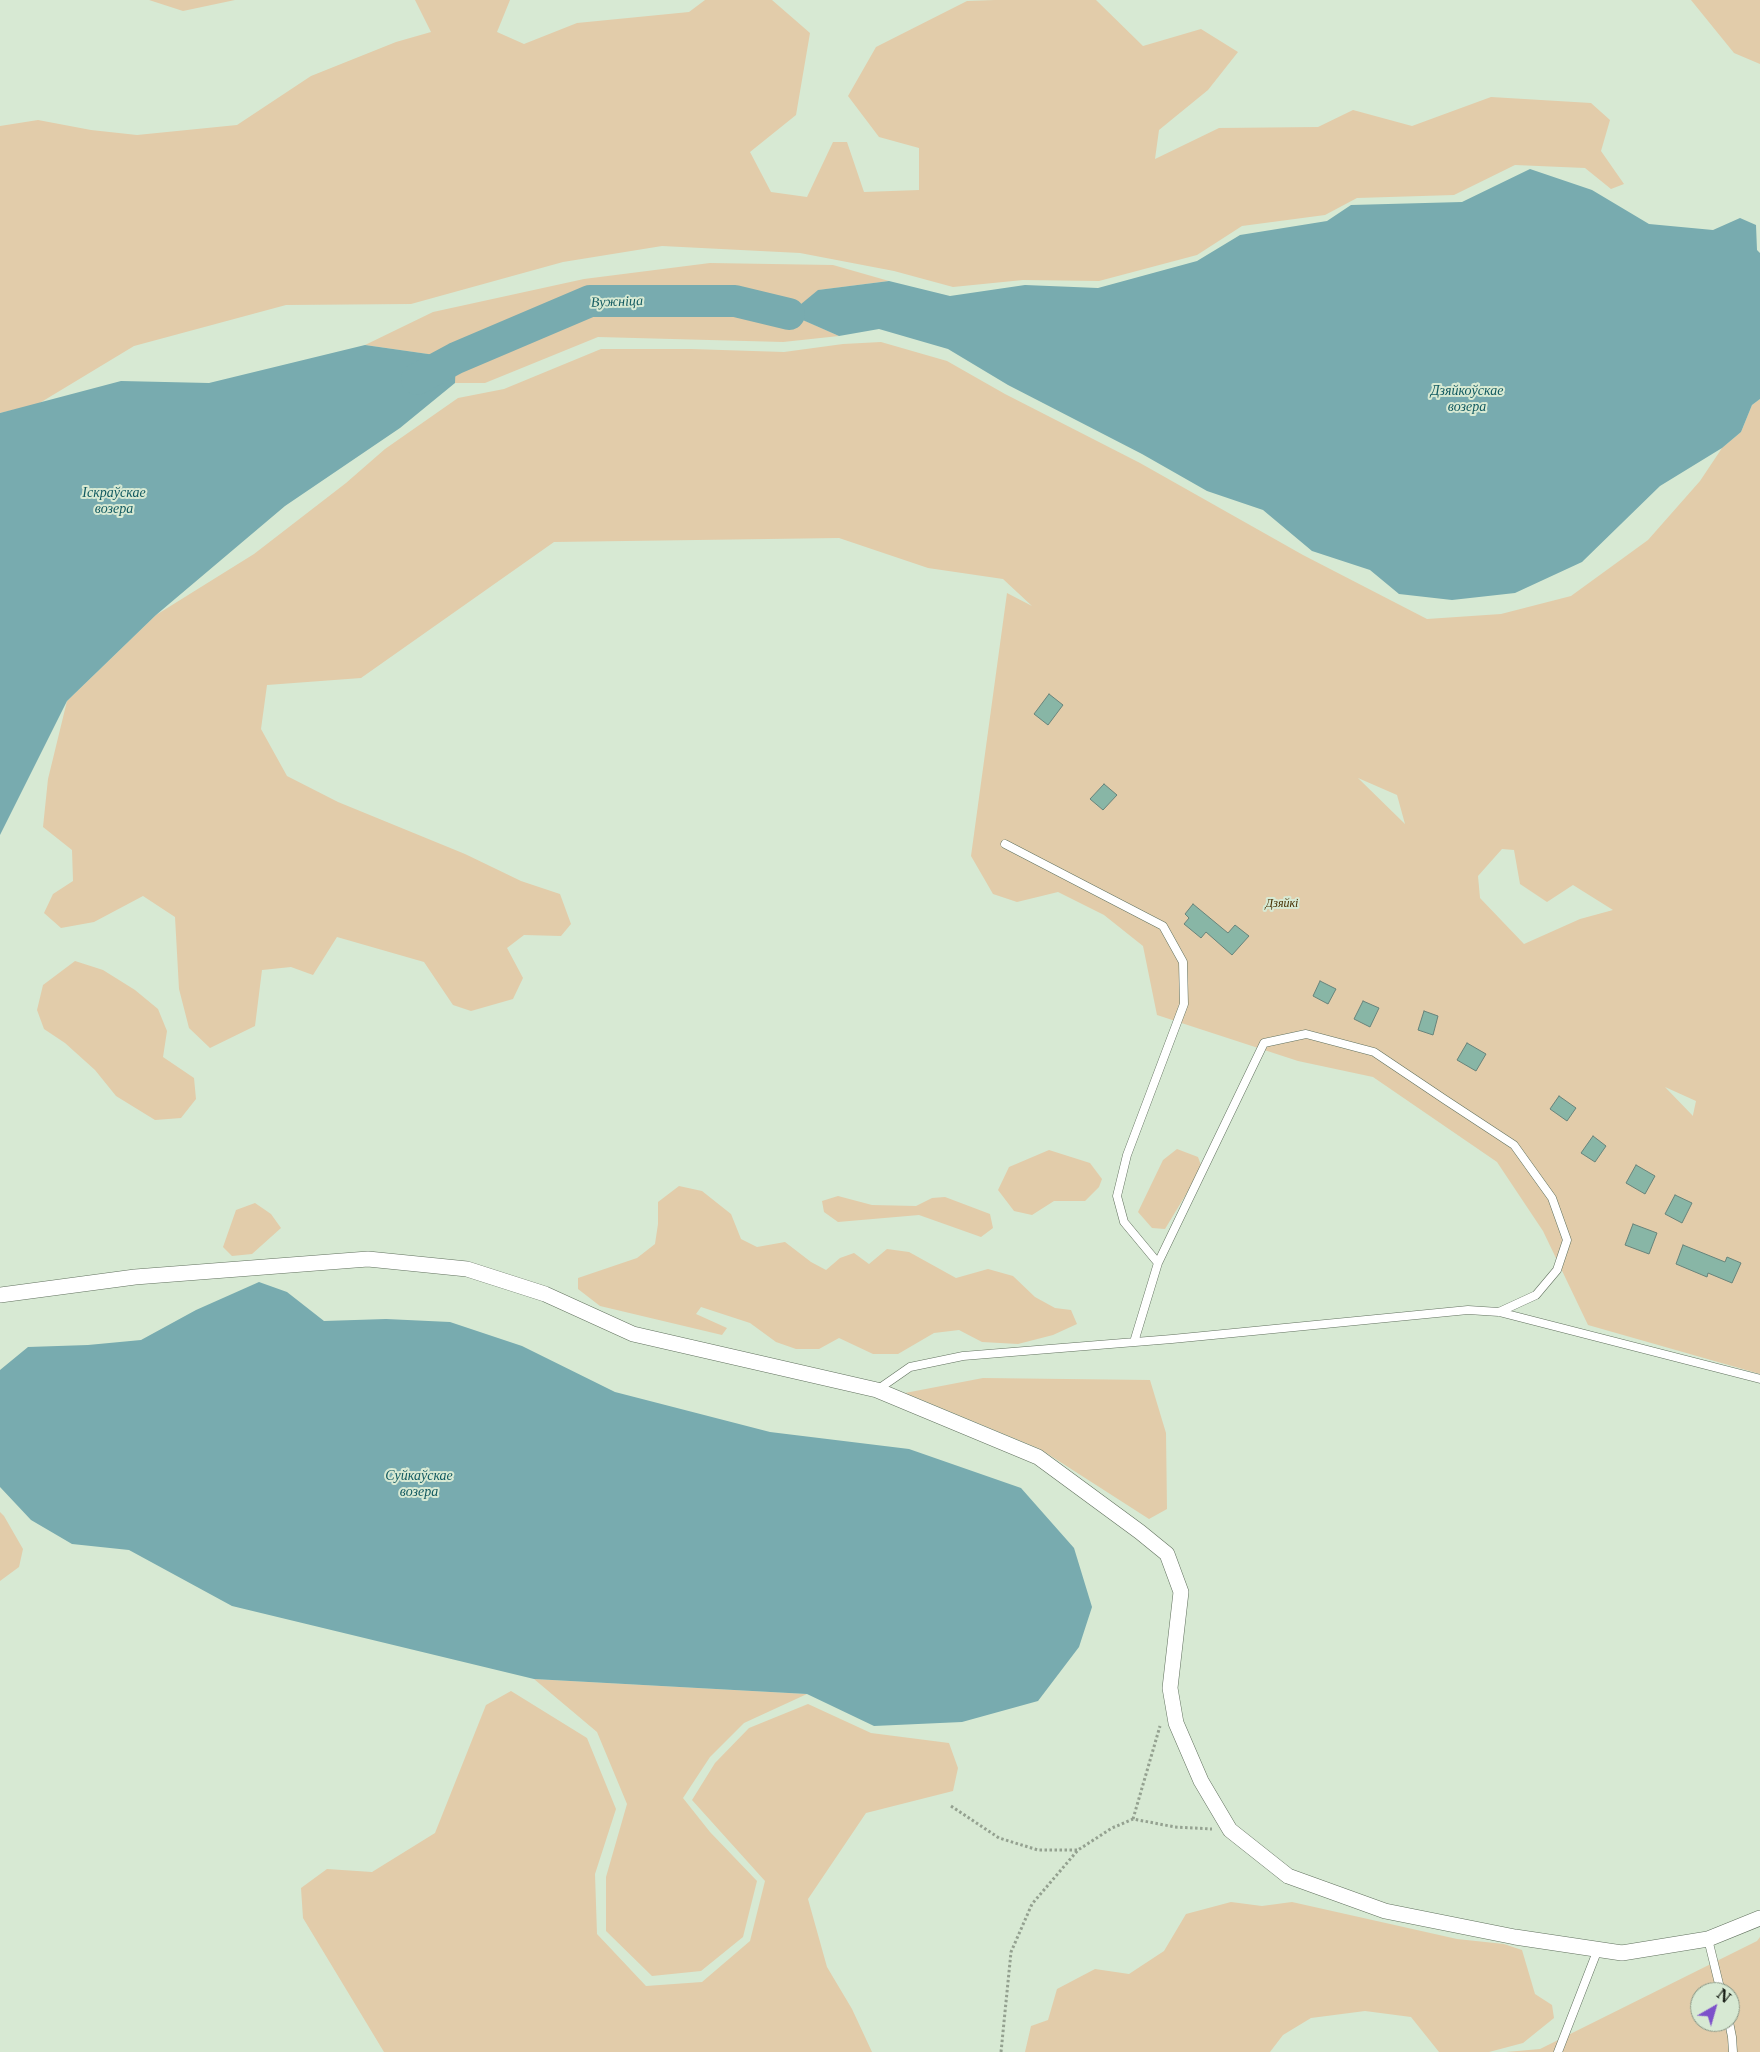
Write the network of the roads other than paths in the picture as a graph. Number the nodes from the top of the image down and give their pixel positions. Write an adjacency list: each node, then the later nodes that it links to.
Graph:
1 (1005, 844): 2 (lane)
2 (1158, 1263): 4 (lane); 5 (lane)
3 (0, 1295): 7 (street)
4 (1499, 1312): 5 (lane); 6 (lane)
5 (1134, 1342): 7 (lane)
6 (1760, 1379)
7 (877, 1390): 10 (street)
8 (1760, 1918): 9 (street)
9 (1708, 1940): 10 (street); 11 (lane)
10 (1598, 1949): 13 (lane)
11 (1718, 1982)
12 (1731, 2032): 14 (lane)
13 (1557, 2052)
14 (1733, 2052)

